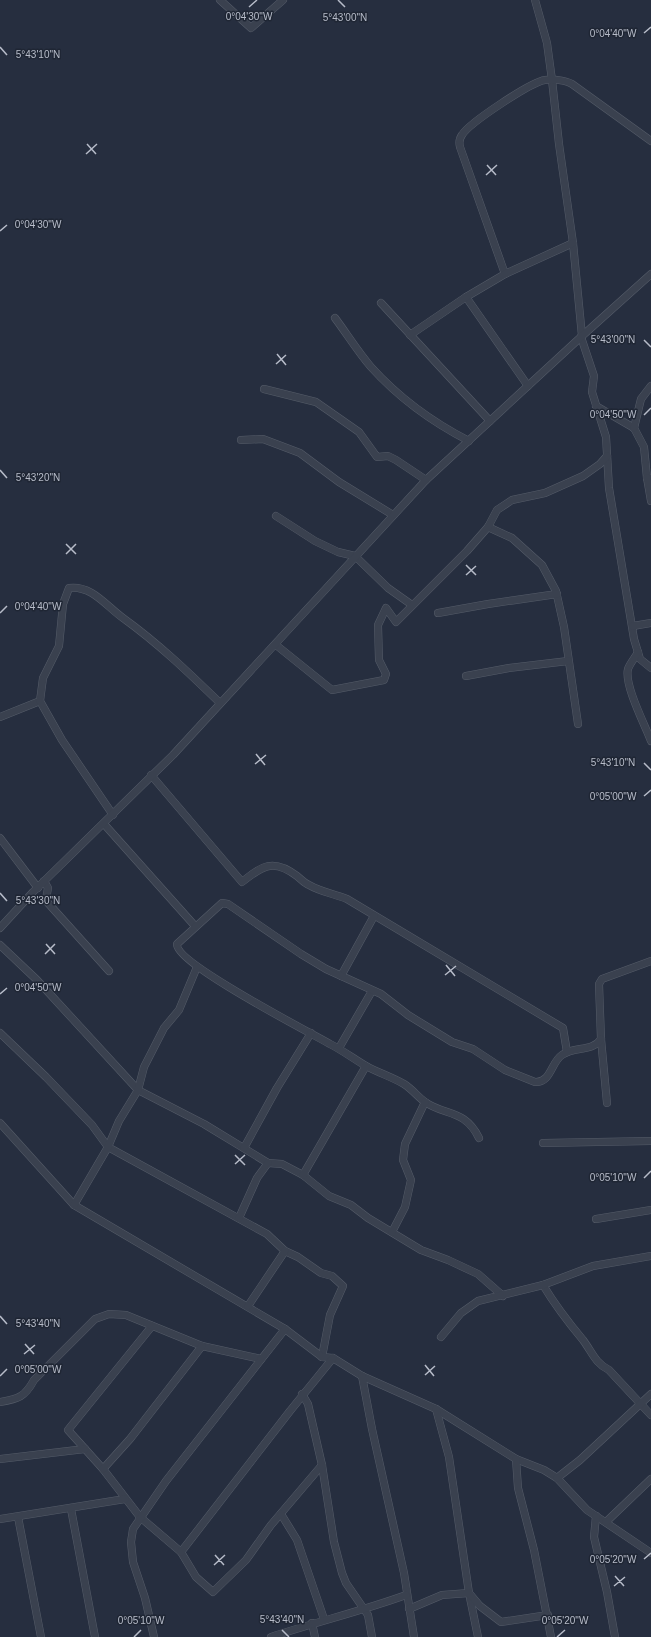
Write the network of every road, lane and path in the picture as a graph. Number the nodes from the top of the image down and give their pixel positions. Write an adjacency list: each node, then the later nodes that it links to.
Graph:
1 (220, 0): 2 (street)
2 (283, 0)
3 (535, 0): 4 (street)
4 (552, 80): 5 (street); 6 (street); 7 (street)
5 (651, 141)
6 (573, 243): 7 (street); 13 (street)
7 (505, 274): 9 (street)
8 (651, 274): 13 (street)
9 (466, 298): 12 (street); 14 (street)
10 (381, 303): 12 (street)
11 (335, 318): 21 (street)
12 (410, 335): 18 (street)
13 (581, 336): 14 (street); 17 (street)
14 (528, 386): 18 (street)
15 (651, 386): 19 (street)
16 (264, 389): 24 (street)
17 (596, 406): 19 (street); 22 (street)
18 (490, 421): 21 (street)
19 (634, 428): 23 (street)
20 (242, 440): 26 (street)
21 (469, 441): 24 (street)
22 (607, 456): 28 (street); 34 (street)
23 (649, 478): 25 (street)
24 (426, 480): 26 (street)
25 (651, 501)
26 (393, 515): 29 (street)
27 (276, 516): 29 (street)
28 (488, 528): 30 (street); 31 (street)
29 (355, 556): 31 (street); 35 (street)
30 (557, 594): 32 (street); 37 (street)
31 (412, 605): 35 (street)
32 (438, 613)
33 (651, 623): 34 (street)
34 (633, 626): 36 (street)
35 (276, 645): 41 (street)
36 (638, 652): 38 (street); 44 (street)
37 (568, 661): 39 (street); 43 (street)
38 (651, 668)
39 (466, 676)
40 (40, 701): 41 (street); 42 (street); 46 (street)
41 (220, 703): 45 (street)
42 (0, 717)
43 (578, 724)
44 (651, 741)
45 (152, 775): 46 (street); 51 (street)
46 (113, 815): 47 (street)
47 (104, 824): 49 (street); 52 (street)
48 (0, 838): 50 (street)
49 (44, 881): 50 (street); 57 (street)
50 (38, 888): 53 (street)
51 (374, 916): 58 (street); 64 (street)
52 (195, 926): 56 (street); 58 (street)
53 (0, 928)
54 (0, 944): 66 (street)
55 (651, 961): 62 (street)
56 (197, 967): 61 (street); 66 (street)
57 (110, 970)
58 (341, 976): 59 (street)
59 (372, 991): 63 (street); 64 (street)
60 (0, 1033): 73 (street)
61 (311, 1033): 63 (street); 74 (street)
62 (601, 1039): 64 (street); 68 (street)
63 (339, 1048): 65 (street)
64 (567, 1052)
65 (366, 1066): 67 (street); 76 (street)
66 (138, 1090): 73 (street); 74 (street)
67 (426, 1102): 70 (street); 81 (street)
68 (607, 1103)
69 (0, 1123): 77 (street)
70 (479, 1138)
71 (651, 1141): 72 (street)
72 (543, 1143)
73 (108, 1147): 77 (street); 79 (street)
74 (244, 1148): 75 (street)
75 (268, 1162): 76 (street); 79 (street)
76 (303, 1175): 81 (street)
77 (74, 1205): 86 (street)
78 (651, 1210): 80 (street)
79 (239, 1218): 82 (street)
80 (596, 1219)
81 (392, 1232): 85 (street)
82 (285, 1251): 86 (street); 91 (street)
83 (651, 1256): 84 (street)
84 (543, 1285): 85 (street); 98 (street)
85 (503, 1296): 89 (street)
86 (248, 1306): 88 (street)
87 (152, 1326): 90 (street); 97 (street); 101 (street)
88 (285, 1329): 91 (street); 93 (street)
89 (441, 1337)
90 (202, 1346): 93 (street); 105 (street)
91 (322, 1357): 92 (street)
92 (333, 1358): 94 (street); 95 (street)
93 (261, 1359): 113 (street)
94 (362, 1376): 99 (street); 119 (street)
95 (302, 1394): 104 (street); 116 (street)
96 (651, 1394): 98 (street)
97 (0, 1402)
98 (640, 1404): 100 (street); 106 (street)
99 (436, 1409): 103 (street); 118 (street)
100 (651, 1416)
101 (85, 1449): 102 (street); 105 (street)
102 (0, 1459)
103 (516, 1459): 106 (street); 122 (street)
104 (322, 1465): 110 (street); 120 (street)
105 (103, 1469): 108 (street)
106 (556, 1478): 111 (street)
107 (651, 1479): 115 (street)
108 (125, 1499): 109 (street); 113 (street)
109 (71, 1509): 112 (street); 126 (street)
110 (281, 1514): 116 (street); 123 (street)
111 (596, 1516): 115 (street); 134 (street)
112 (18, 1517): 114 (street); 125 (street)
113 (140, 1517): 116 (street); 127 (street)
114 (0, 1519)
115 (606, 1522): 117 (street)
116 (181, 1552)
117 (651, 1553)
118 (469, 1593): 121 (street); 122 (street); 132 (street)
119 (406, 1595): 120 (street); 121 (street)
120 (365, 1609): 123 (street); 130 (street)
121 (409, 1609): 131 (street)
122 (548, 1615): 133 (street)
123 (324, 1620): 124 (street)
124 (312, 1623): 128 (street); 129 (street)
125 (41, 1637)
126 (95, 1637)
127 (154, 1637)
128 (270, 1637)
129 (315, 1637)
130 (372, 1637)
131 (414, 1637)
132 (478, 1637)
133 (551, 1637)
134 (615, 1637)

